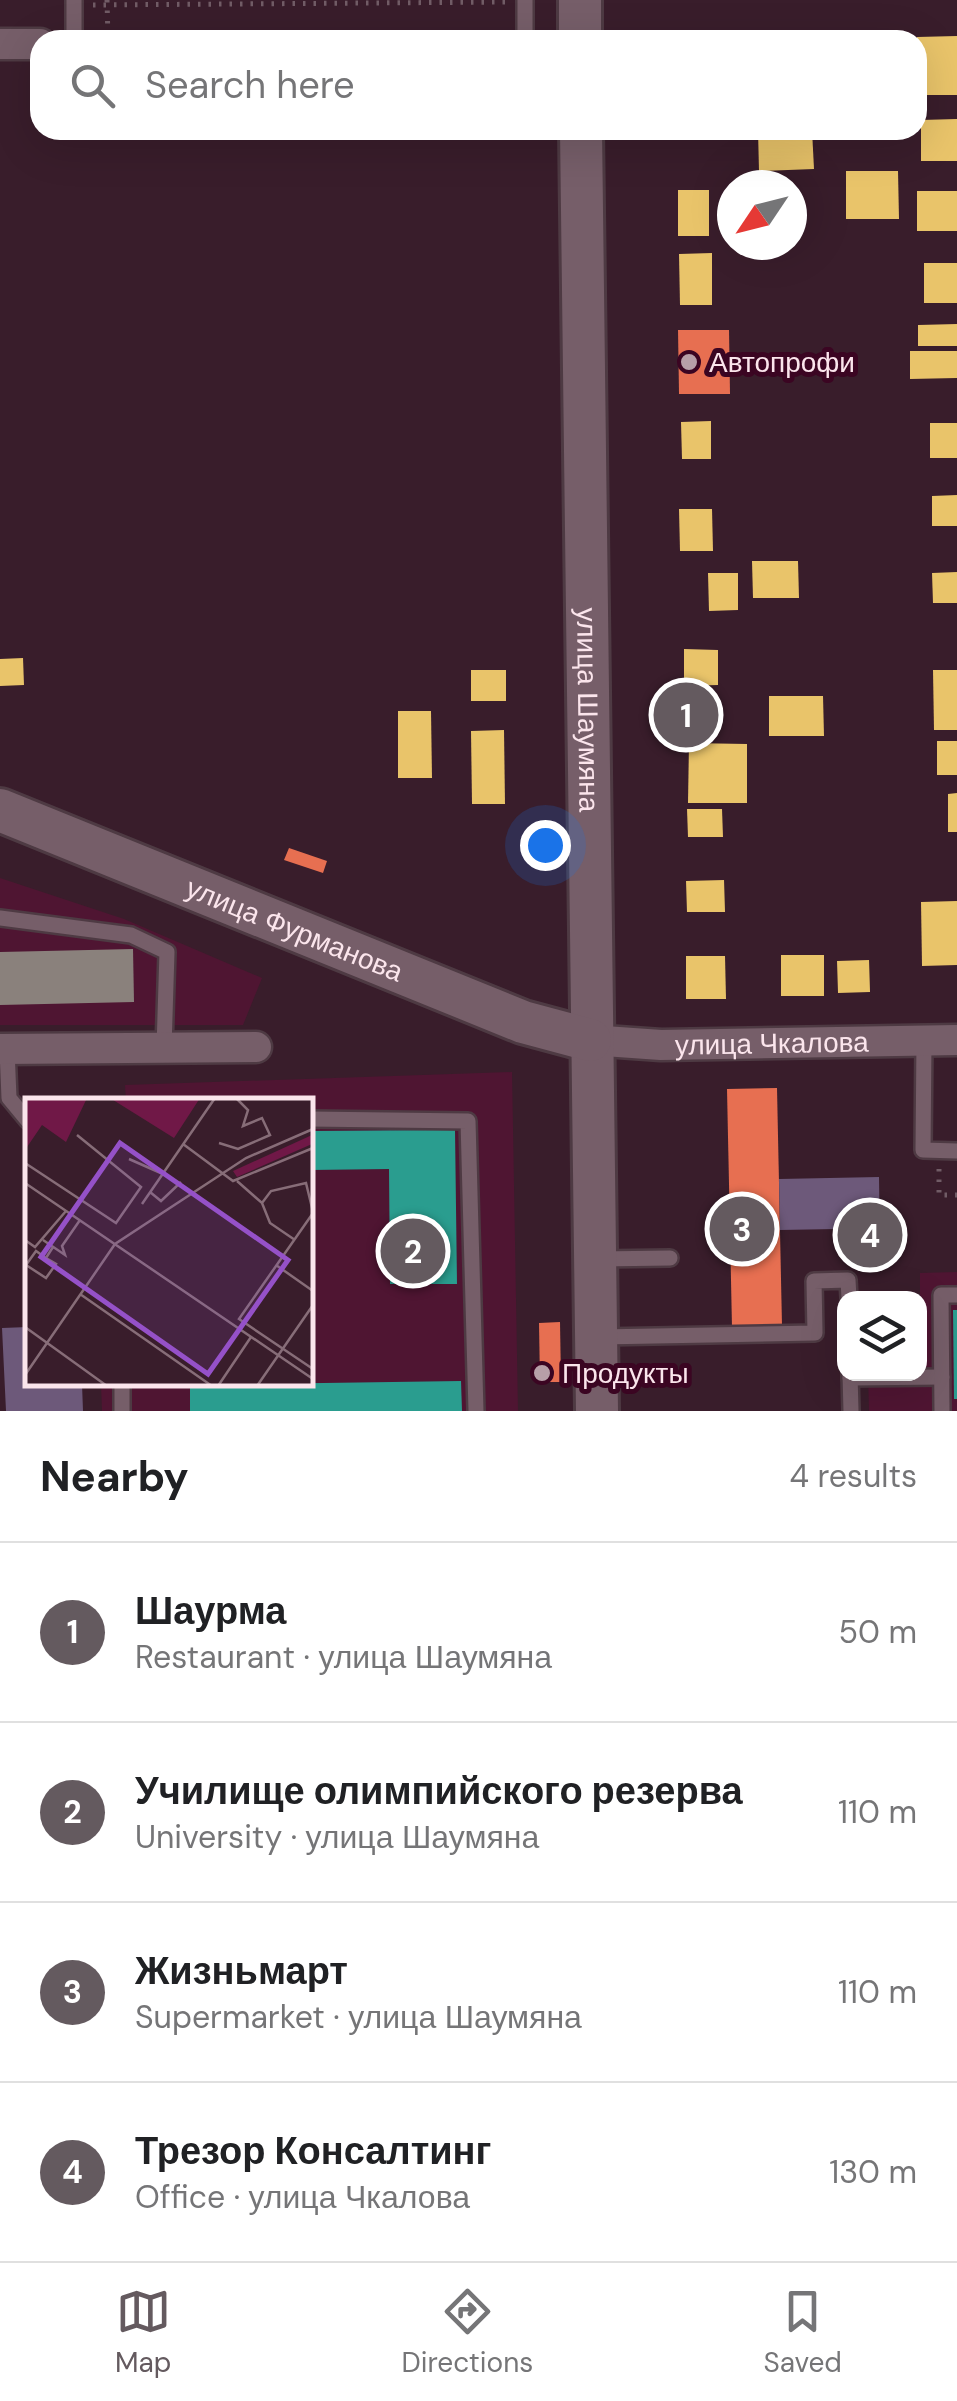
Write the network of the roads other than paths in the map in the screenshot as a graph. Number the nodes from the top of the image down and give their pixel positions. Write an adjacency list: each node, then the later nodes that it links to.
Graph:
1 (580, 0): 6 (street)
2 (525, 1): 5 (lane)
3 (74, 3): 4 (lane)
4 (74, 30)
5 (525, 30)
6 (580, 30)
7 (0, 44): 8 (street)
8 (30, 44)
9 (581, 140): 12 (street, улица Шаумяна)
10 (0, 810): 12 (street, улица Фурманова)
11 (0, 918): 16 (lane)
12 (590, 1040): 14 (street, улица Чкалова); 24 (street, улица Шаумяна)
13 (957, 1040): 14 (street, улица Чкалова)
14 (924, 1041): 20 (lane)
15 (256, 1047): 16 (street)
16 (164, 1048): 17 (street)
17 (4, 1049): 18 (lane)
18 (25, 1117)
19 (312, 1119): 31 (lane)
20 (924, 1140): 21 (lane); 22 (lane)
21 (957, 1140)
22 (957, 1151)
23 (670, 1258): 24 (lane)
24 (594, 1259): 27 (street, улица Шаумяна)
25 (849, 1291): 27 (lane)
26 (957, 1294): 29 (lane)
27 (596, 1337): 32 (street, улица Шаумяна)
28 (927, 1377): 29 (lane)
29 (942, 1377): 34 (lane)
30 (850, 1381): 33 (lane)
31 (476, 1411)
32 (597, 1411)
33 (851, 1411)
34 (942, 1411)

